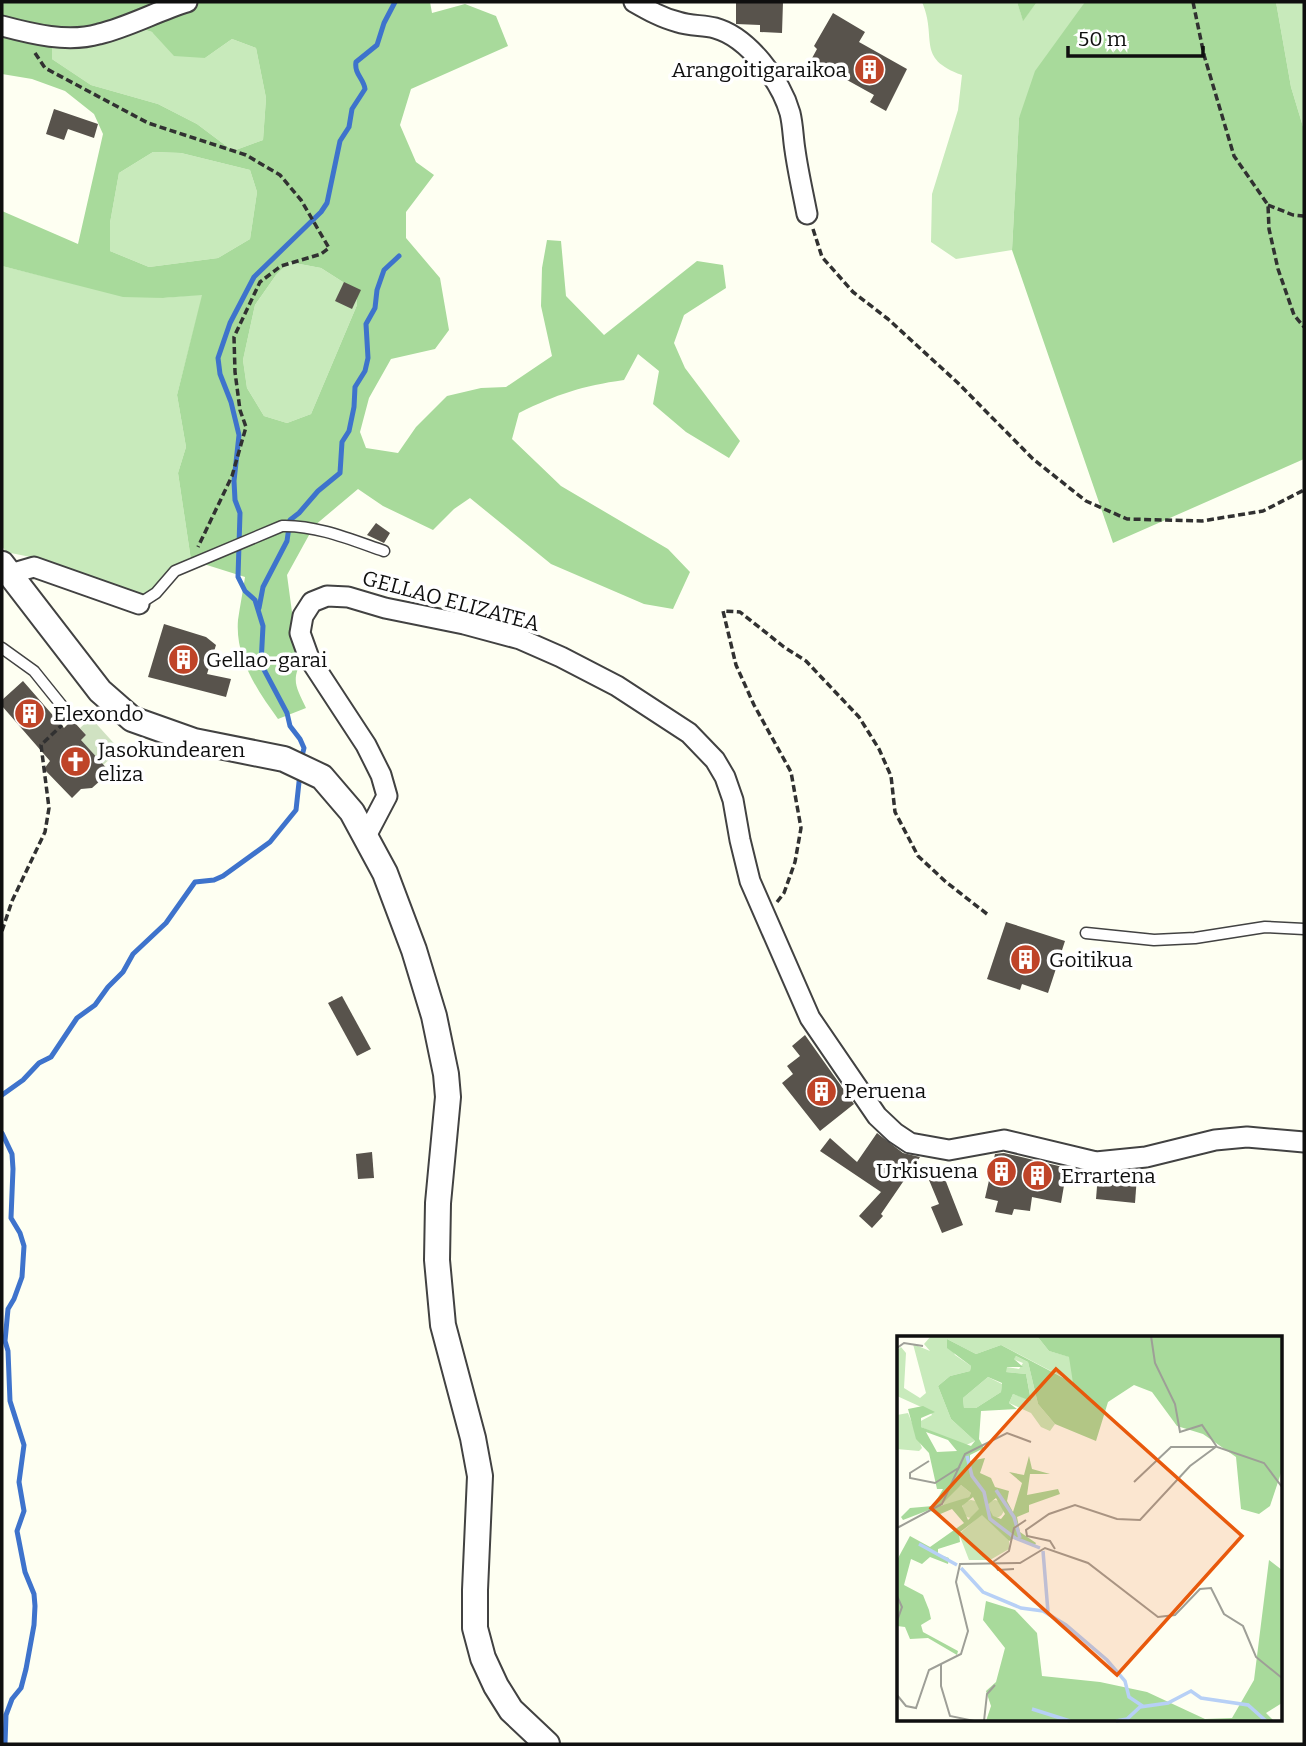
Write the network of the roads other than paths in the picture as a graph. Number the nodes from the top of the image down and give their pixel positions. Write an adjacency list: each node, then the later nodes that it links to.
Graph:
1 (187, 2): 3 (street)
2 (634, 2): 4 (street)
3 (2, 26)
4 (807, 214)
5 (384, 551): 7 (lane)
6 (4, 573): 7 (street); 10 (street)
7 (138, 604)
8 (2, 648): 9 (lane)
9 (71, 717)
10 (366, 836): 13 (street, GELLAO ELIZATEA); 14 (street)
11 (1304, 929): 12 (lane)
12 (1086, 933)
13 (1304, 1142)
14 (547, 1744)

